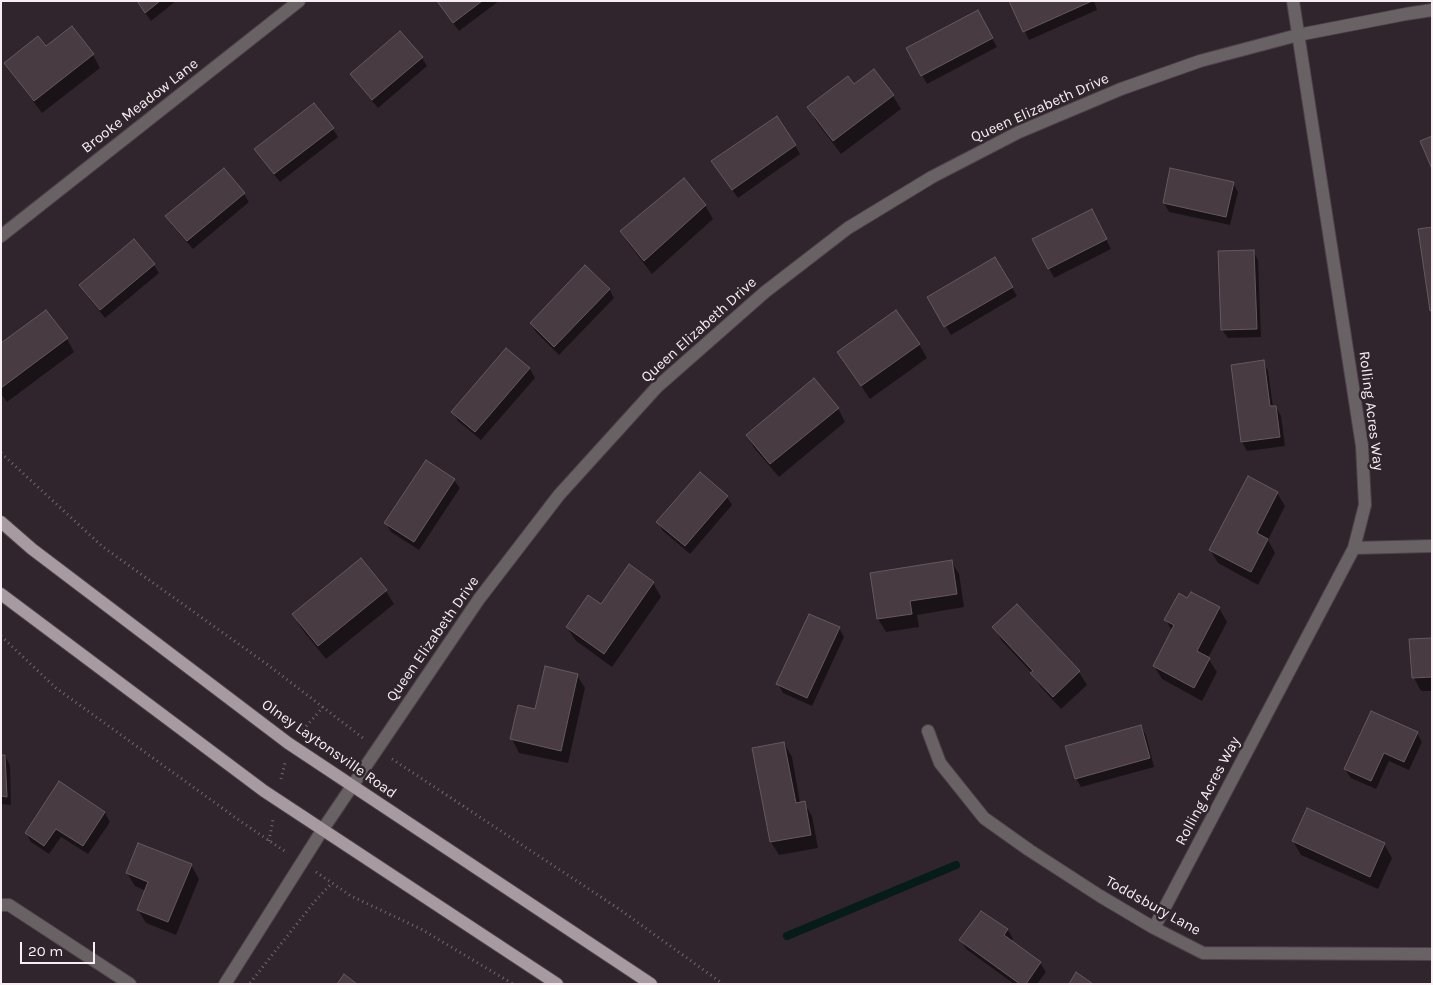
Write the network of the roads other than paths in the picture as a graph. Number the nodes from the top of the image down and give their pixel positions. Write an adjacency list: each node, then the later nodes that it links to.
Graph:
1 (299, 1): 5 (street, Brooke Meadow Lane)
2 (1293, 1): 4 (street, Rolling Acres Way)
3 (1432, 10): 4 (street, Queen Elizabeth Drive)
4 (1298, 35): 8 (street, Rolling Acres Way); 11 (street, Queen Elizabeth Drive)
5 (1, 236)
6 (1, 522): 11 (main road, Olney Laytonsville Road)
7 (1432, 546): 8 (street)
8 (1354, 548): 14 (street, Rolling Acres Way)
9 (1, 594): 12 (main road)
10 (928, 731): 14 (street, Toddsbury Lane)
11 (353, 786): 12 (street, Queen Elizabeth Drive); 19 (main road, Olney Laytonsville Road)
12 (323, 829): 17 (street, Queen Elizabeth Drive); 18 (main road)
13 (1, 905): 16 (street)
14 (1154, 928): 15 (street, Toddsbury Lane)
15 (1432, 954)
16 (130, 984)
17 (225, 984)
18 (557, 984)
19 (651, 984)

